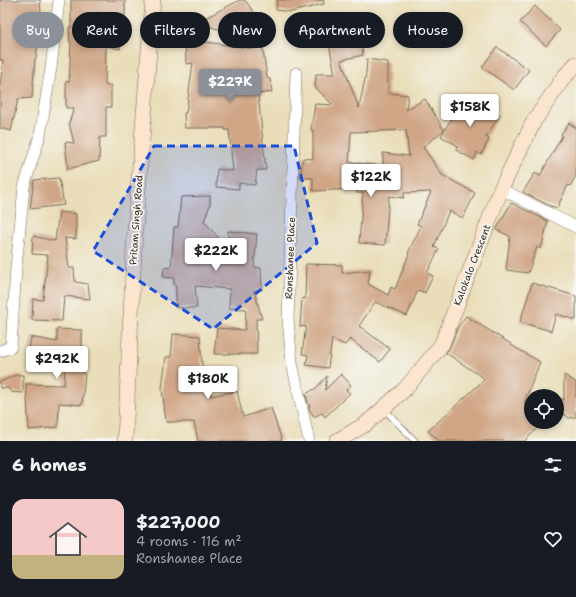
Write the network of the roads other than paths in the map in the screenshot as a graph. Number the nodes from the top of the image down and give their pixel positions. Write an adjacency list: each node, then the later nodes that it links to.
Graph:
1 (59, 0): 7 (street)
2 (153, 0): 9 (street, Pritam Singh Road)
3 (576, 64): 5 (street, Kalokalo Crescent)
4 (296, 73): 10 (street, Ronshanee Place)
5 (500, 189): 6 (street); 8 (street, Kalokalo Crescent)
6 (576, 227)
7 (0, 351)
8 (384, 408): 11 (street, Kalokalo Crescent); 12 (lane)
9 (125, 441)
10 (309, 441)
11 (337, 441)
12 (415, 441)

